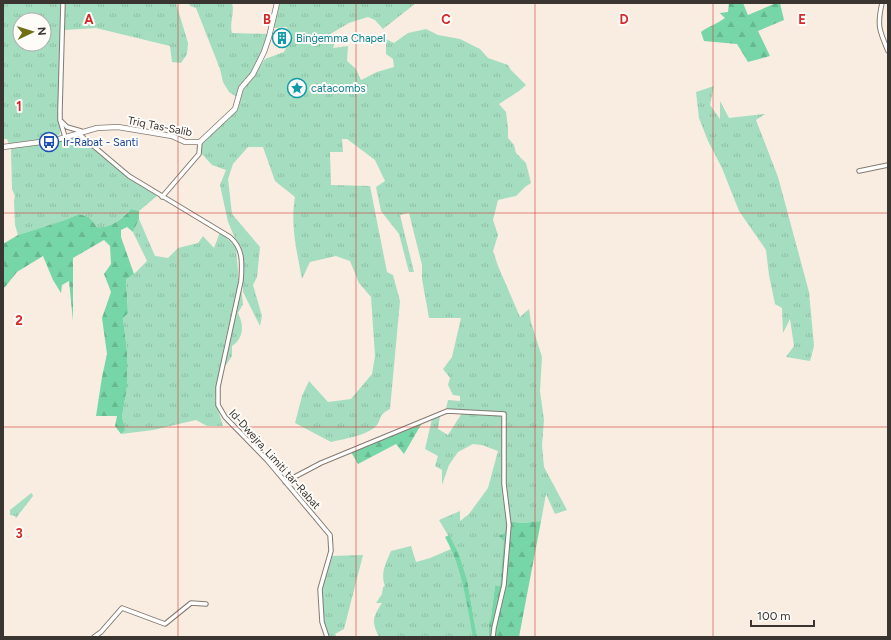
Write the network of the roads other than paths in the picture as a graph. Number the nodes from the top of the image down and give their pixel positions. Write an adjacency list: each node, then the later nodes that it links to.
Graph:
1 (63, 3): 5 (street)
2 (277, 3): 8 (street, Triq Tas-Salib)
3 (882, 3): 4 (street)
4 (888, 51)
5 (60, 120): 6 (street); 7 (street)
6 (80, 132): 7 (street, Triq Tas-Salib); 8 (street, Triq Tas-Salib); 12 (street, Id-Dwejra, Limiti tar-Rabat)
7 (65, 137): 9 (street, Triq Tas-Salib)
8 (200, 142): 12 (street)
9 (3, 147)
10 (888, 165): 11 (street)
11 (859, 171)
12 (162, 197): 13 (street, Id-Dwejra, Limiti tar-Rabat)
13 (285, 482): 16 (street, Id-Dwejra, Limiti tar-Rabat); 17 (street)
14 (206, 604): 15 (street)
15 (94, 637)
16 (327, 637)
17 (493, 637)

